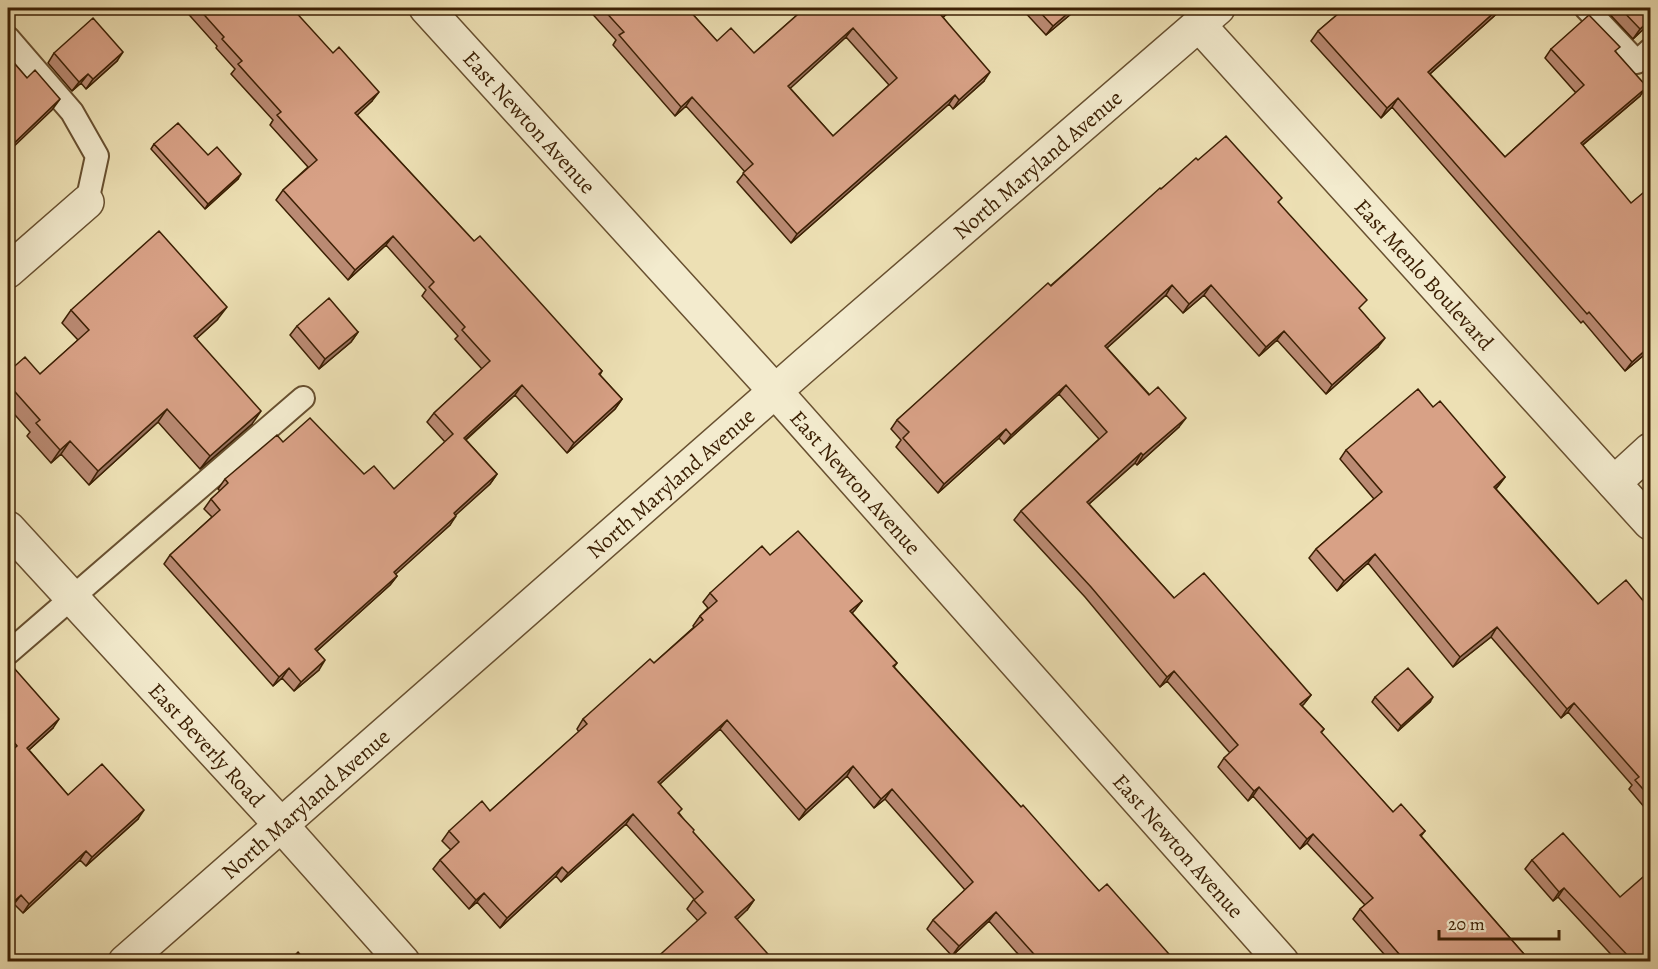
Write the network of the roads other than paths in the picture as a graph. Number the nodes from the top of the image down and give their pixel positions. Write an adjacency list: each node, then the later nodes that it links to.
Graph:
1 (426, 8): 8 (street, East Newton Avenue)
2 (1586, 8): 5 (lane)
3 (1209, 16): 8 (street, North Maryland Avenue); 11 (street, East Menlo Boulevard)
4 (8, 38): 6 (lane)
5 (1650, 50)
6 (87, 202): 7 (street)
7 (8, 271)
8 (775, 391): 16 (street, North Maryland Avenue); 19 (street, East Newton Avenue)
9 (303, 398): 14 (lane)
10 (1650, 450): 11 (street)
11 (1614, 483): 12 (street, East Menlo Boulevard)
12 (1650, 523)
13 (8, 528): 14 (street, East Beverly Road)
14 (71, 597): 15 (lane); 16 (street, East Beverly Road)
15 (8, 653)
16 (282, 826): 17 (street, North Maryland Avenue); 18 (street, East Beverly Road)
17 (125, 962)
18 (403, 962)
19 (1282, 962)

